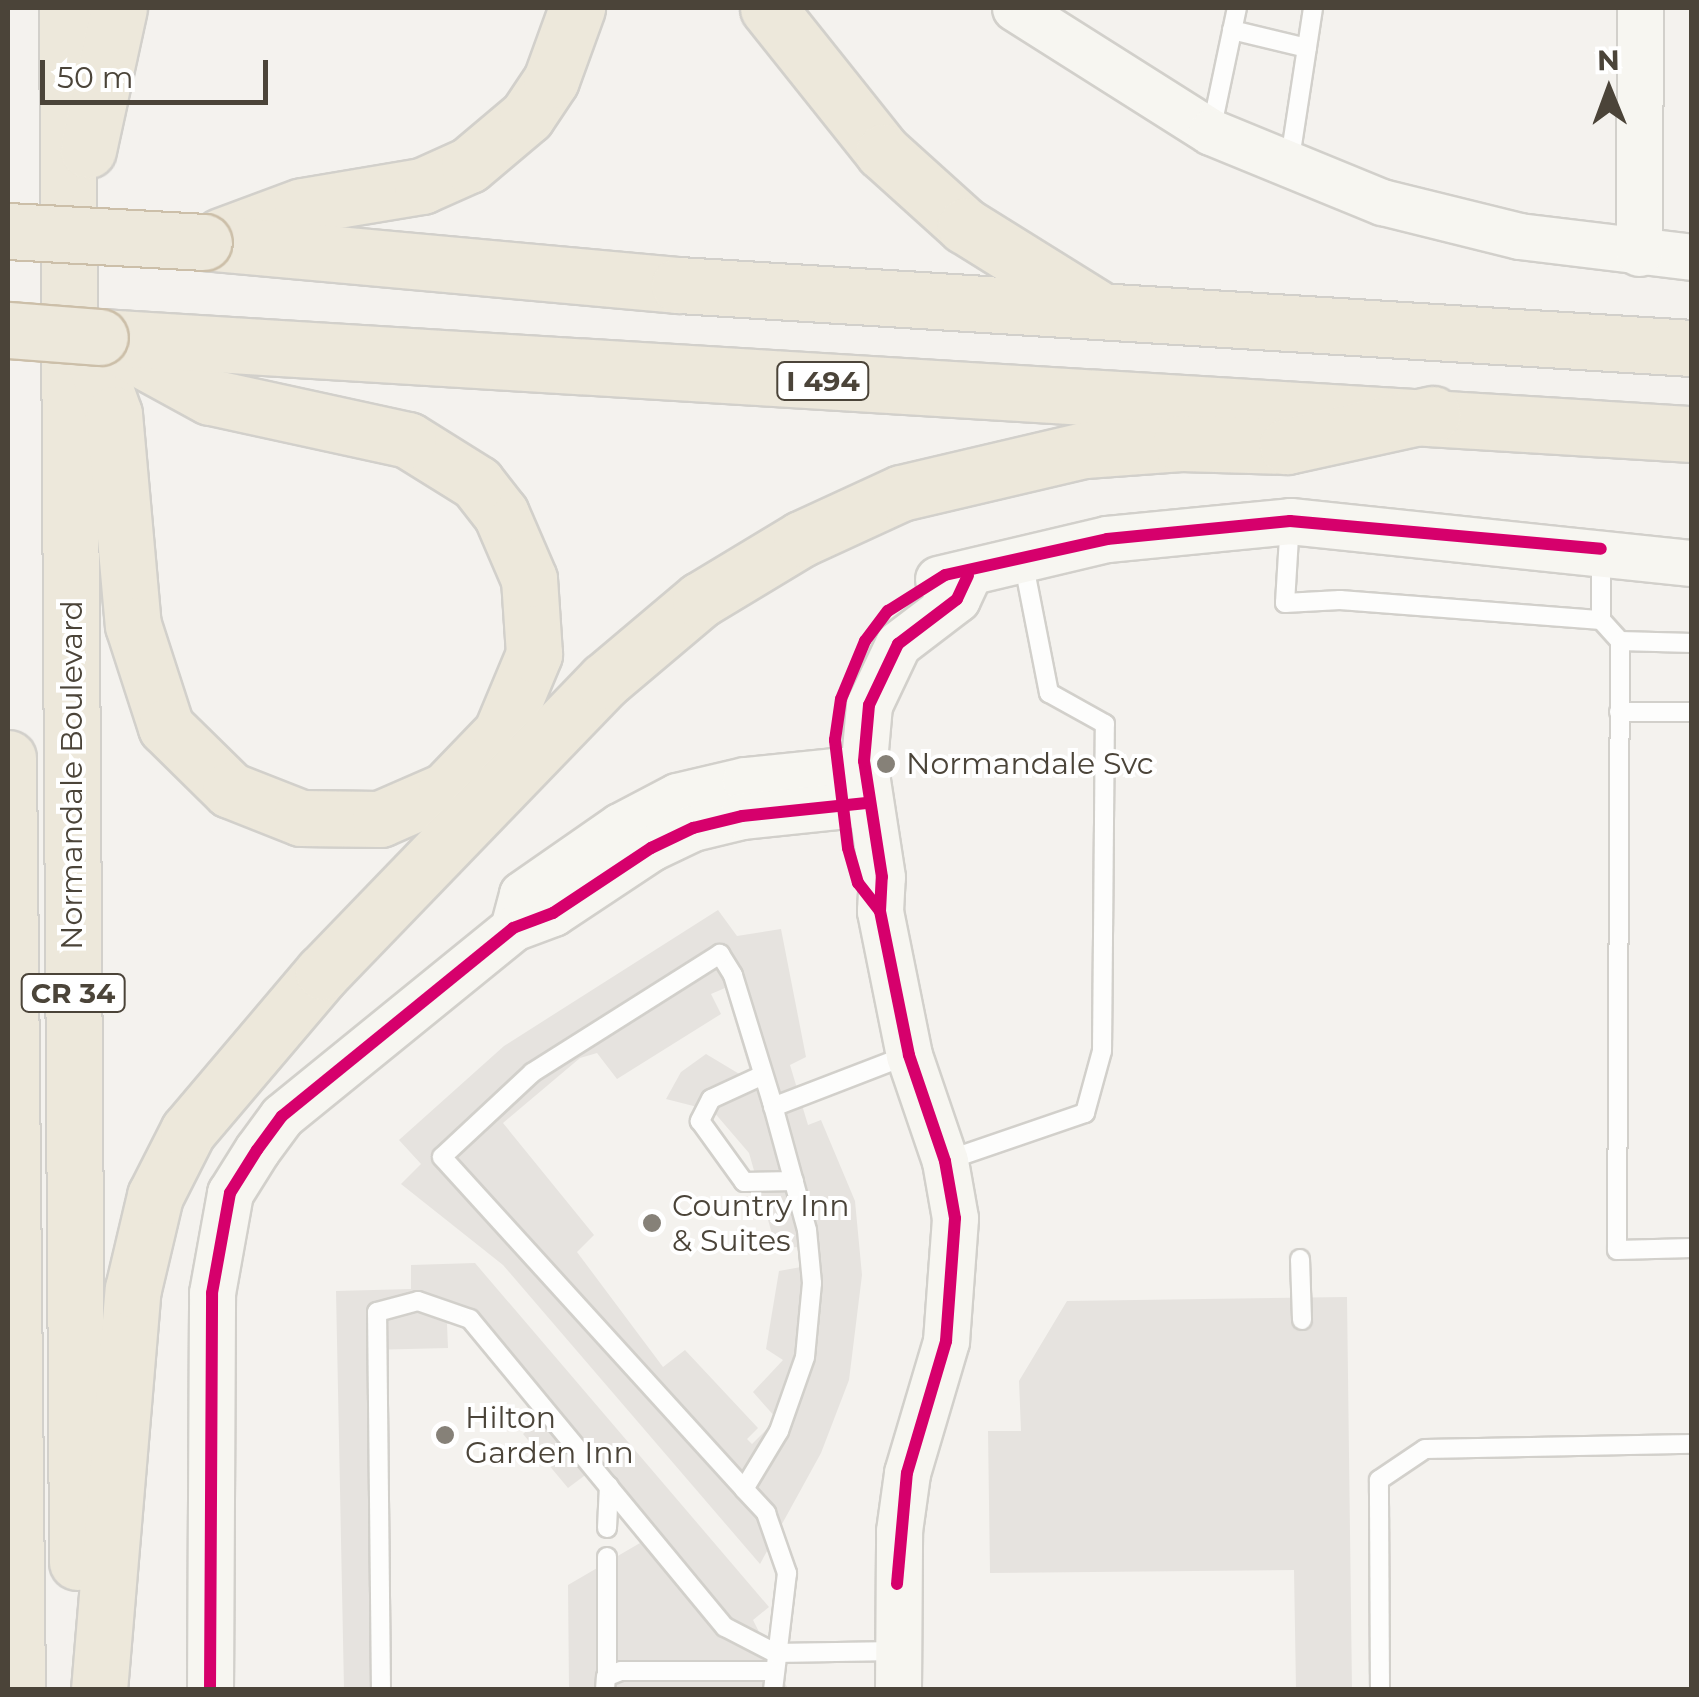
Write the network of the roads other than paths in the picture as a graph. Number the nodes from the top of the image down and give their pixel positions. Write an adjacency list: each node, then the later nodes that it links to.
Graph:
1 (67, 8): 13 (highway)
2 (119, 8): 13 (highway)
3 (577, 8): 15 (highway)
4 (768, 8): 18 (highway)
5 (1015, 8): 11 (street)
6 (1237, 8): 9 (lane)
7 (1313, 8): 10 (lane)
8 (1640, 8): 16 (street)
9 (1232, 30): 10 (lane); 11 (lane)
10 (1306, 48): 12 (lane)
11 (1211, 132): 12 (street)
12 (1289, 166): 16 (street)
13 (69, 220): 19 (highway, Normandale Boulevard / CR 34)
14 (8, 231): 15 (highway, bridge)
15 (204, 242): 18 (highway)
16 (1639, 254): 17 (street)
17 (1692, 257)
18 (1102, 311): 21 (highway)
19 (86, 317): 20 (highway, bridge); 22 (highway); 22 (highway); 53 (highway, Normandale Boulevard / CR 34)
20 (8, 330)
21 (1692, 348)
22 (211, 372): 23 (highway, I 494)
23 (1434, 414): 24 (highway, I 494); 54 (highway)
24 (1692, 434)
25 (1290, 521): 26 (street); 27 (street); 29 (lane)
26 (1601, 549): 28 (street); 29 (lane)
27 (1023, 560): 35 (street); 39 (lane)
28 (1692, 563)
29 (1601, 620): 30 (lane)
30 (1620, 641): 31 (lane); 32 (lane)
31 (1692, 643)
32 (1620, 712): 33 (lane); 41 (lane)
33 (1692, 712)
34 (8, 758): 52 (highway, Normandale Boulevard / CR 34)
35 (852, 787): 36 (street); 55 (street)
36 (909, 1055): 38 (lane); 39 (street)
37 (763, 1075): 38 (lane); 40 (lane); 46 (lane)
38 (773, 1107): 40 (lane)
39 (945, 1161): 49 (street)
40 (794, 1181): 46 (lane)
41 (1692, 1248)
42 (1300, 1259): 43 (lane)
43 (1302, 1320)
44 (1692, 1444): 57 (lane)
45 (609, 1486): 47 (lane); 50 (lane); 56 (lane)
46 (744, 1489): 50 (lane)
47 (607, 1528)
48 (607, 1557): 51 (lane)
49 (898, 1670): 50 (lane)
50 (774, 1671): 51 (lane)
51 (606, 1683)
52 (17, 1690)
53 (82, 1690)
54 (100, 1690)
55 (210, 1690)
56 (381, 1690)
57 (1380, 1690)

